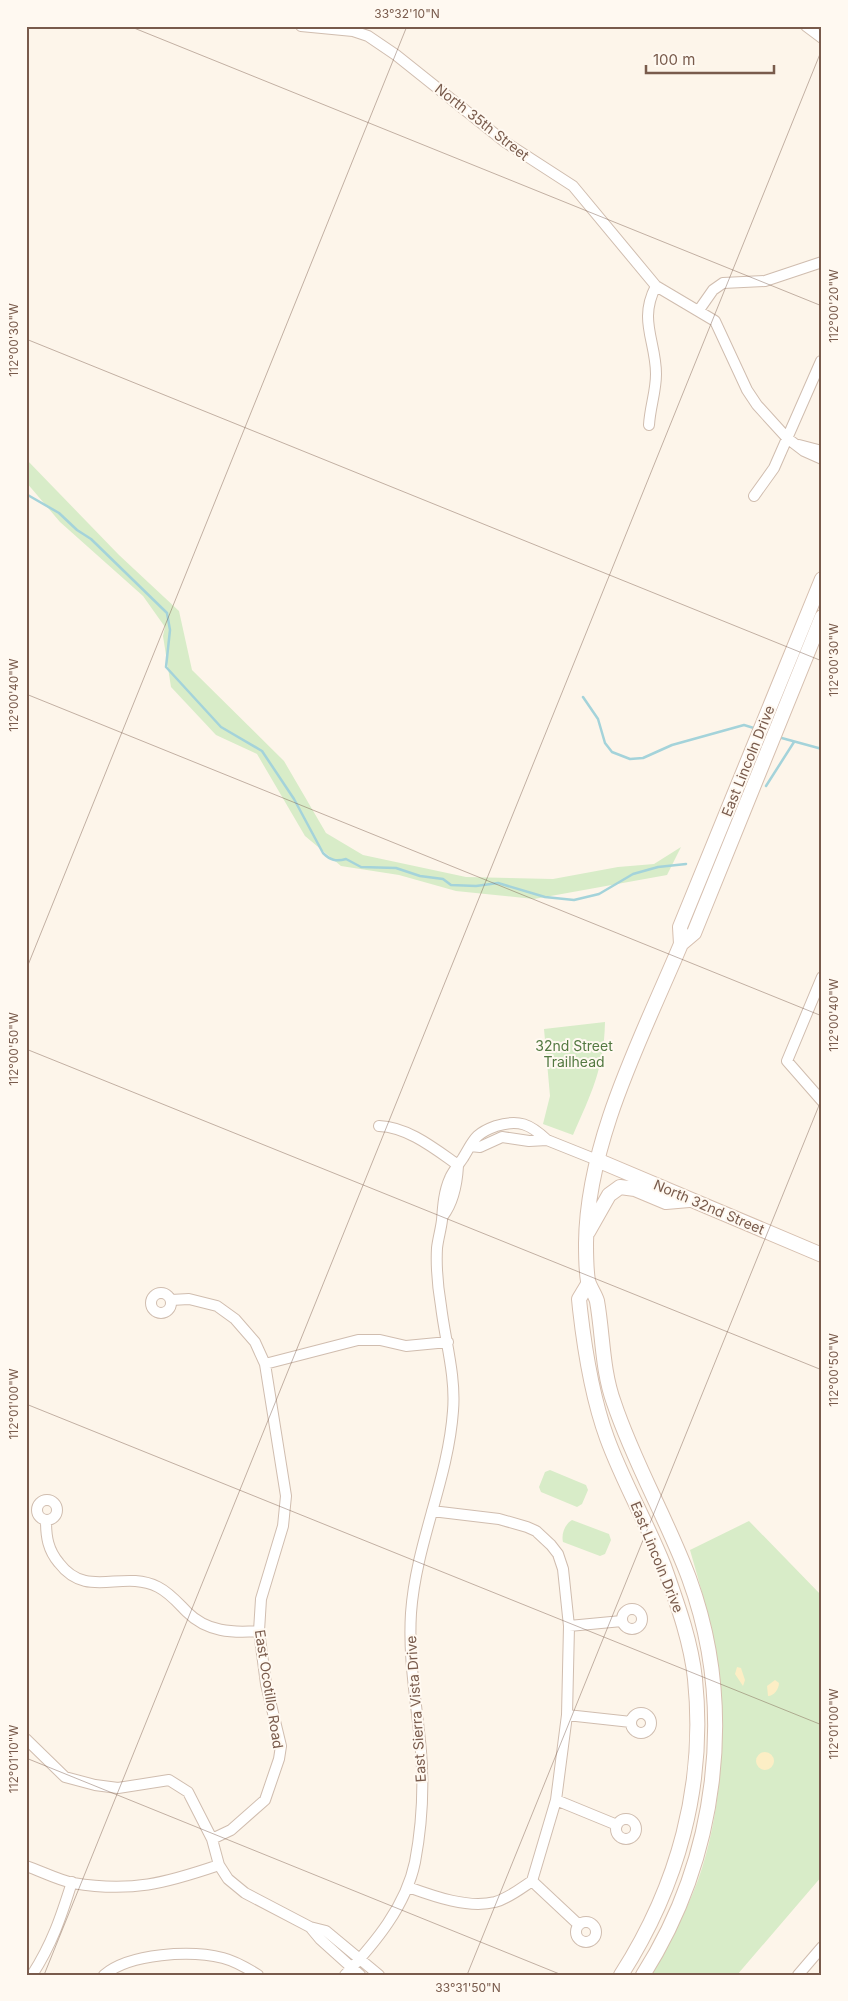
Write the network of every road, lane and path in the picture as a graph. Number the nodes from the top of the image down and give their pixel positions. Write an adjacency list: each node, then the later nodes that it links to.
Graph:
1 (301, 26): 5 (street, North 35th Street)
2 (806, 26): 3 (street)
3 (822, 38)
4 (822, 262): 6 (street)
5 (656, 286): 6 (street, North 35th Street); 8 (street)
6 (699, 310): 9 (street, North 35th Street)
7 (821, 361): 9 (street)
8 (649, 425)
9 (787, 438): 10 (street, North 35th Street); 13 (street)
10 (798, 445): 11 (street, North 35th Street); 12 (street, North 35th Street)
11 (822, 451)
12 (822, 459)
13 (754, 496)
14 (822, 579): 16 (main road, East Lincoln Drive)
15 (822, 617): 16 (main road, East Lincoln Drive)
16 (771, 724): 24 (main road, East Lincoln Drive)
17 (822, 977): 18 (street)
18 (822, 1101)
19 (379, 1126): 25 (street)
20 (490, 1128): 21 (street); 22 (street, East Sierra Vista Drive); 23 (street, East Sierra Vista Drive)
21 (494, 1140): 22 (street, East Sierra Vista Drive); 23 (street, East Sierra Vista Drive)
22 (547, 1140): 24 (street, East Sierra Vista Drive)
23 (470, 1146): 25 (street, East Sierra Vista Drive)
24 (597, 1160): 26 (main road, North 32nd Street); 27 (main road, East Lincoln Drive)
25 (458, 1165): 31 (street, East Sierra Vista Drive)
26 (692, 1200): 27 (main road); 28 (main road, North 32nd Street)
27 (587, 1235): 29 (main road, East Lincoln Drive)
28 (822, 1255)
29 (588, 1284): 58 (main road, East Lincoln Drive); 59 (main road, East Lincoln Drive)
30 (171, 1300): 32 (street, East Ocotillo Road)
31 (448, 1342): 32 (street); 33 (street, East Sierra Vista Drive)
32 (265, 1364): 37 (street, East Ocotillo Road)
33 (432, 1511): 36 (street); 48 (street, East Sierra Vista Drive)
34 (46, 1520): 37 (street)
35 (622, 1621): 36 (street)
36 (569, 1626): 38 (street)
37 (259, 1631): 43 (street, East Ocotillo Road)
38 (567, 1715): 39 (street); 41 (street)
39 (631, 1722)
40 (26, 1739): 43 (street)
41 (556, 1800): 42 (street); 46 (street)
42 (616, 1825)
43 (212, 1839): 44 (street)
44 (219, 1865): 47 (street); 50 (street)
45 (26, 1866): 47 (street)
46 (532, 1881): 48 (street); 49 (street)
47 (72, 1882): 54 (street)
48 (408, 1886): 52 (street, East Sierra Vista Drive)
49 (579, 1925)
50 (310, 1927): 52 (street); 53 (street)
51 (822, 1947): 60 (street)
52 (360, 1958): 53 (street, East Sierra Vista Drive); 57 (street)
53 (352, 1972)
54 (32, 1975)
55 (104, 1975): 56 (street)
56 (258, 1975)
57 (379, 1975)
58 (621, 1975)
59 (643, 1975)
60 (798, 1975)

